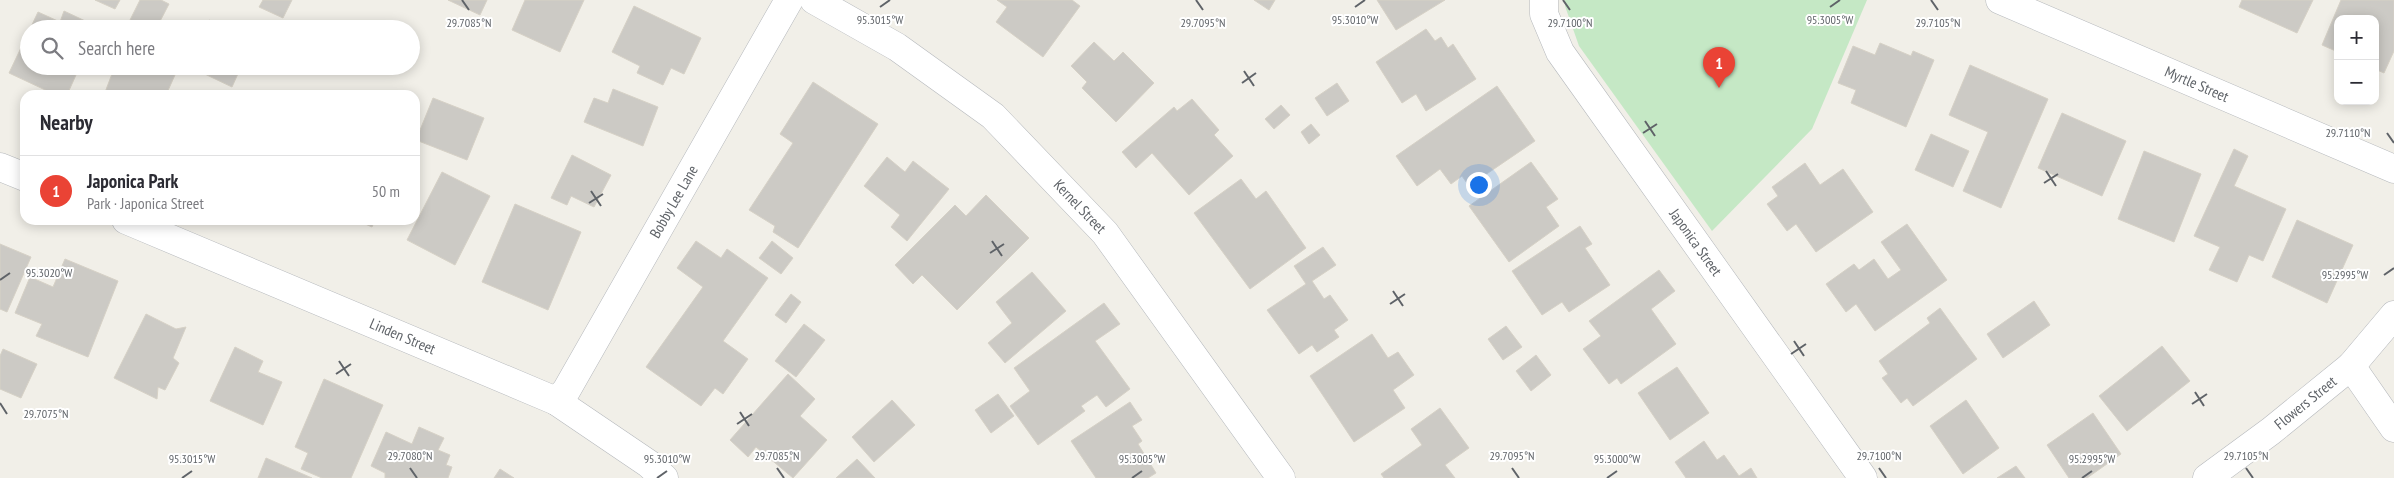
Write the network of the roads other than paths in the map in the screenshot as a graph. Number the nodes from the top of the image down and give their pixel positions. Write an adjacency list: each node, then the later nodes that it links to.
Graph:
1 (789, 0): 11 (street, Bobby Lee Lane)
2 (814, 0): 14 (street, Kernel Street)
3 (1544, 0): 15 (street, Japonica Street)
4 (2000, 0): 6 (street, Myrtle Street)
5 (0, 167): 7 (street)
6 (2394, 169)
7 (20, 175)
8 (138, 225): 11 (street, Linden Street)
9 (2394, 316): 10 (street, Flowers Street)
10 (2351, 366): 12 (street); 16 (street, Flowers Street)
11 (556, 401): 13 (street, Linden Street)
12 (2394, 428)
13 (664, 478)
14 (1281, 478)
15 (1863, 478)
16 (2207, 478)

